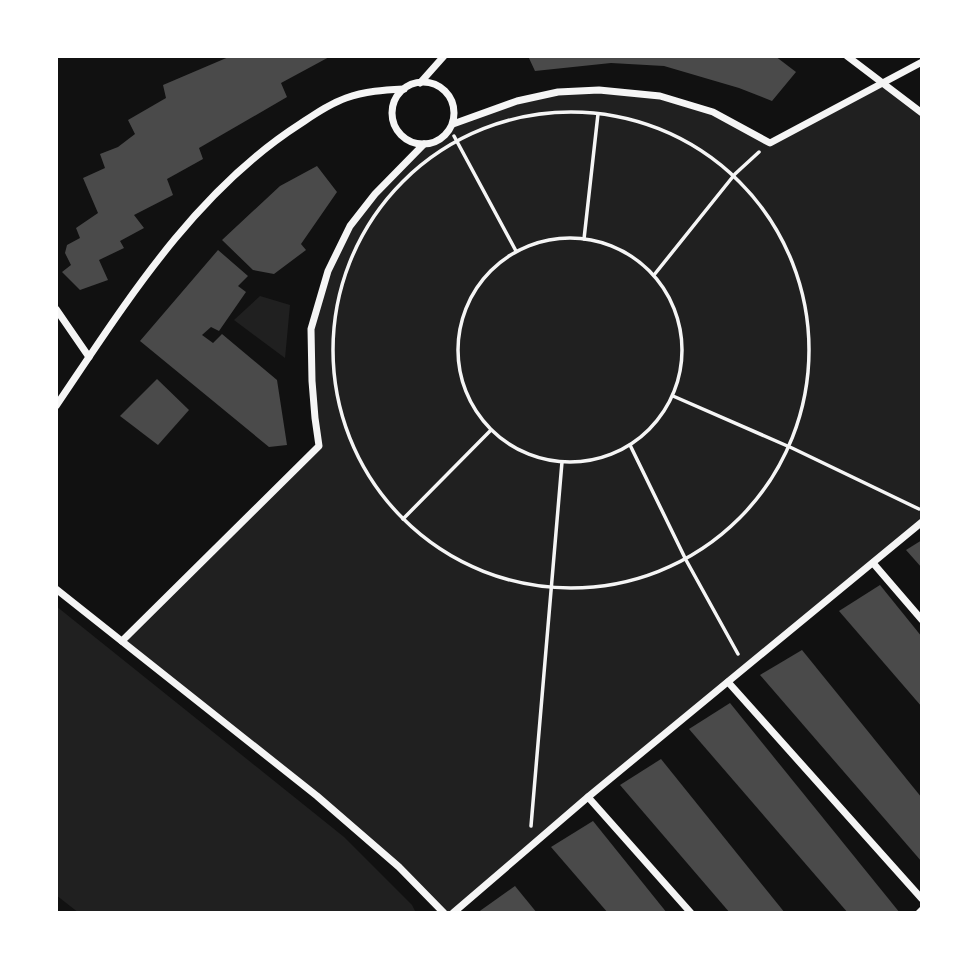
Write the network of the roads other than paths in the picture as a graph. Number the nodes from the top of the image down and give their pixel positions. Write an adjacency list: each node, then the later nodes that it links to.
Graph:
1 (444, 56): 4 (street)
2 (846, 56): 5 (street)
3 (922, 62): 5 (street)
4 (420, 83): 6 (street); 8 (street)
5 (884, 83): 7 (street); 8 (street)
6 (404, 89): 9 (street); 11 (street)
7 (922, 113)
8 (451, 126): 9 (street)
9 (424, 144): 17 (street)
10 (56, 309): 11 (street)
11 (89, 357): 12 (street)
12 (56, 406)
13 (922, 523): 14 (street)
14 (873, 563): 16 (street); 18 (street)
15 (56, 589): 17 (street)
16 (922, 620)
17 (122, 641): 21 (street)
18 (728, 682): 19 (street); 20 (street)
19 (588, 797): 22 (street); 23 (street)
20 (922, 899)
21 (444, 913)
22 (453, 913)
23 (691, 913)

